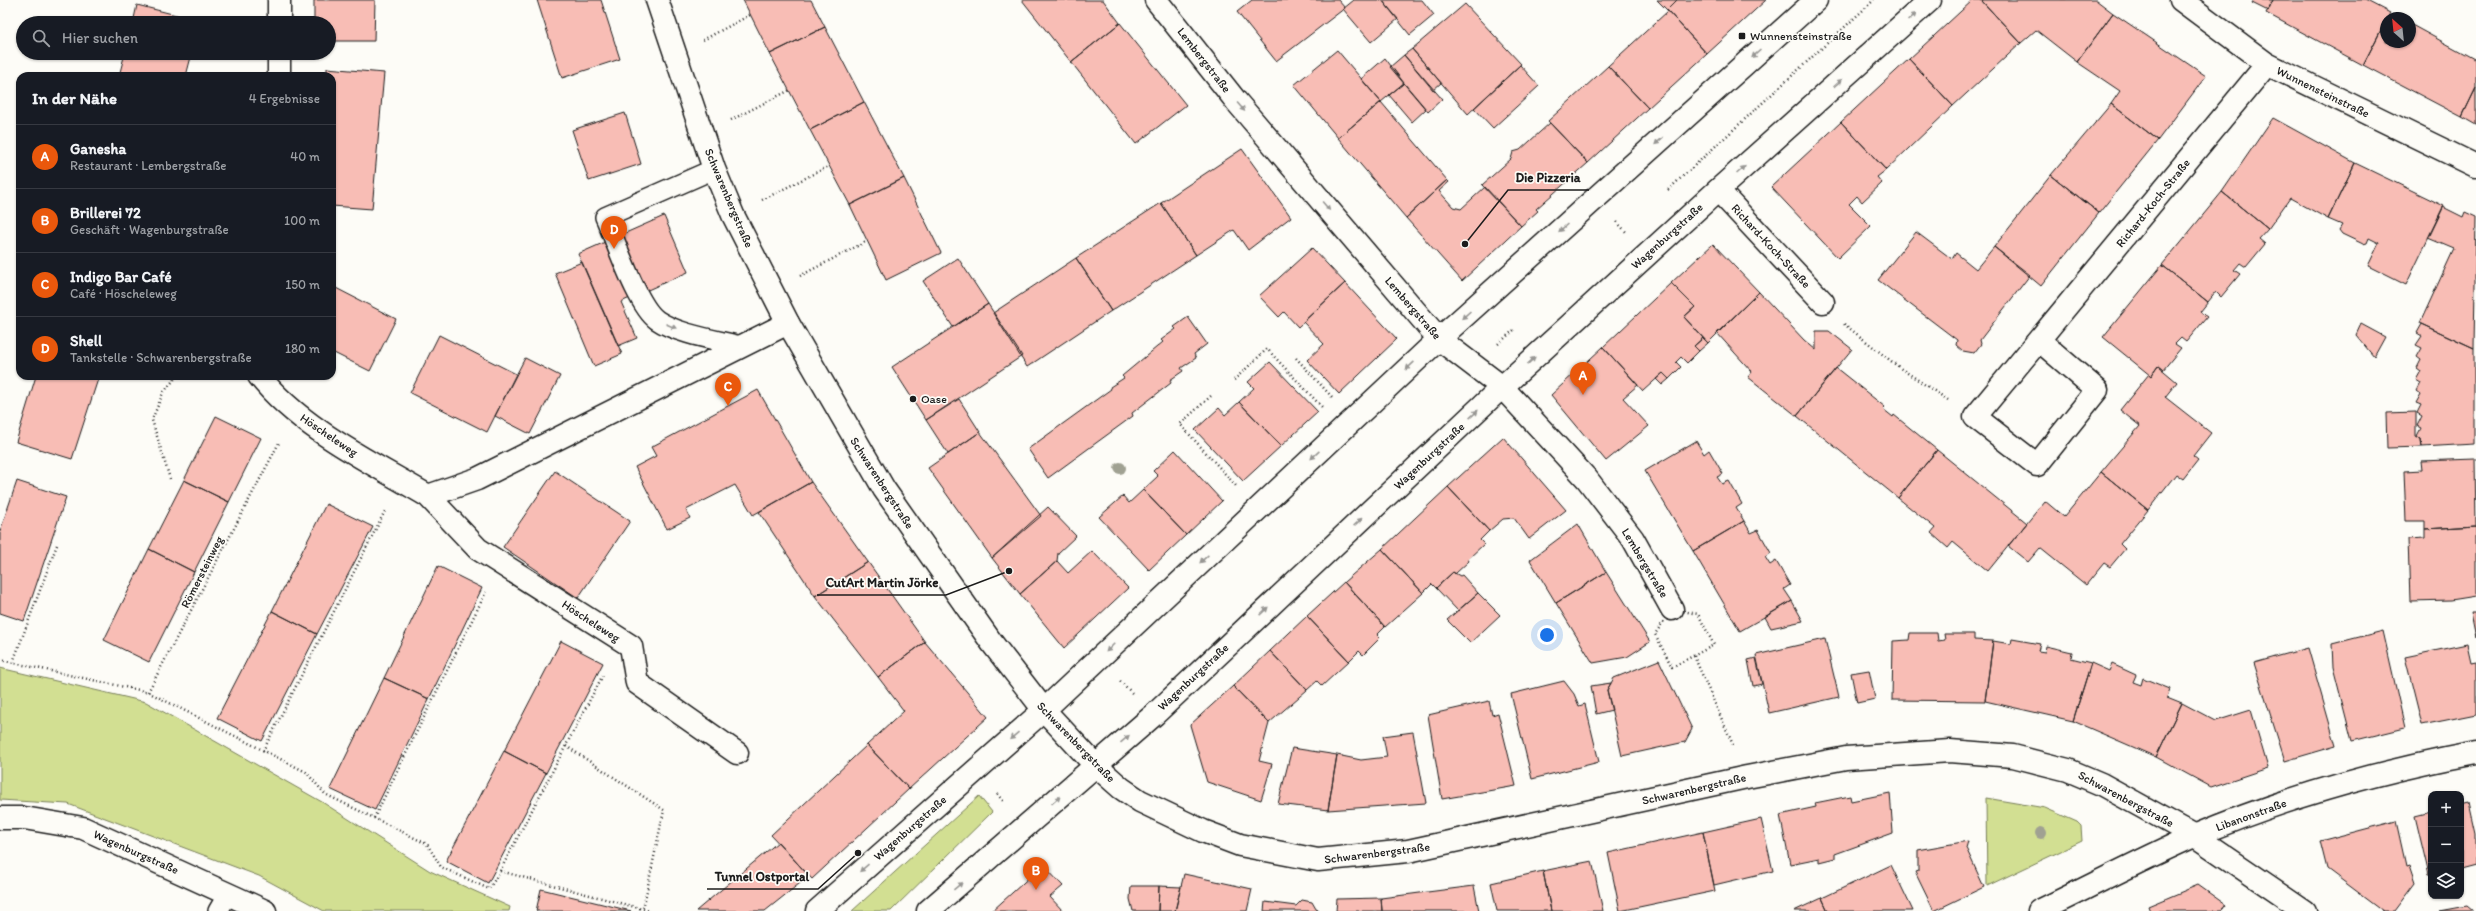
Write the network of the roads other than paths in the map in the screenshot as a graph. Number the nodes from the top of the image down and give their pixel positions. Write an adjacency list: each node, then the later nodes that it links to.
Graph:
1 (279, 0): 7 (street)
2 (657, 0): 12 (street, Schwarenbergstraße)
3 (1156, 0): 16 (street, Lembergstraße, one-way to 16)
4 (1816, 0): 16 (street, Wagenburgstraße, one-way to 16)
5 (1930, 0): 13 (street, Wagenburgstraße, one-way to 5)
6 (2181, 0): 9 (street, Wunnensteinstraße)
7 (279, 16)
8 (279, 60): 10 (street)
9 (2267, 64): 11 (street, Wunnensteinstraße); 17 (street, Richard-Koch-Straße)
10 (279, 72)
11 (2476, 166)
12 (714, 169): 15 (street, Schwarenbergstraße); 18 (lane, one-way to 18)
13 (1718, 190): 14 (street, Richard-Koch-Straße); 20 (street, Wagenburgstraße, one-way to 13)
14 (1823, 302)
15 (788, 323): 18 (street); 23 (street, Schwarenbergstraße)
16 (1439, 339): 20 (street, Lembergstraße); 23 (street, Wagenburgstraße, one-way to 23)
17 (2040, 341): 17 (street, Richard-Koch-Straße)
18 (741, 346): 21 (street)
19 (262, 380): 21 (street, Höscheleweg)
20 (1502, 388): 22 (street, Lembergstraße); 26 (street, Wagenburgstraße, one-way to 20)
21 (428, 496): 24 (street, Höscheleweg)
22 (1672, 609)
23 (1044, 710): 26 (street, Schwarenbergstraße); 31 (street, Wagenburgstraße, one-way to 31)
24 (737, 753)
25 (2476, 753): 28 (street, Libanonstraße)
26 (1095, 765): 28 (street, Schwarenbergstraße); 32 (street, Wagenburgstraße, one-way to 26)
27 (0, 818): 29 (street, Wagenburgstraße)
28 (2195, 836): 33 (street, Libanonstraße); 34 (street, Schwarenbergstraße)
29 (223, 903): 30 (street, Wagenburgstraße)
30 (265, 911)
31 (817, 911)
32 (928, 911)
33 (2039, 911)
34 (2304, 911)

